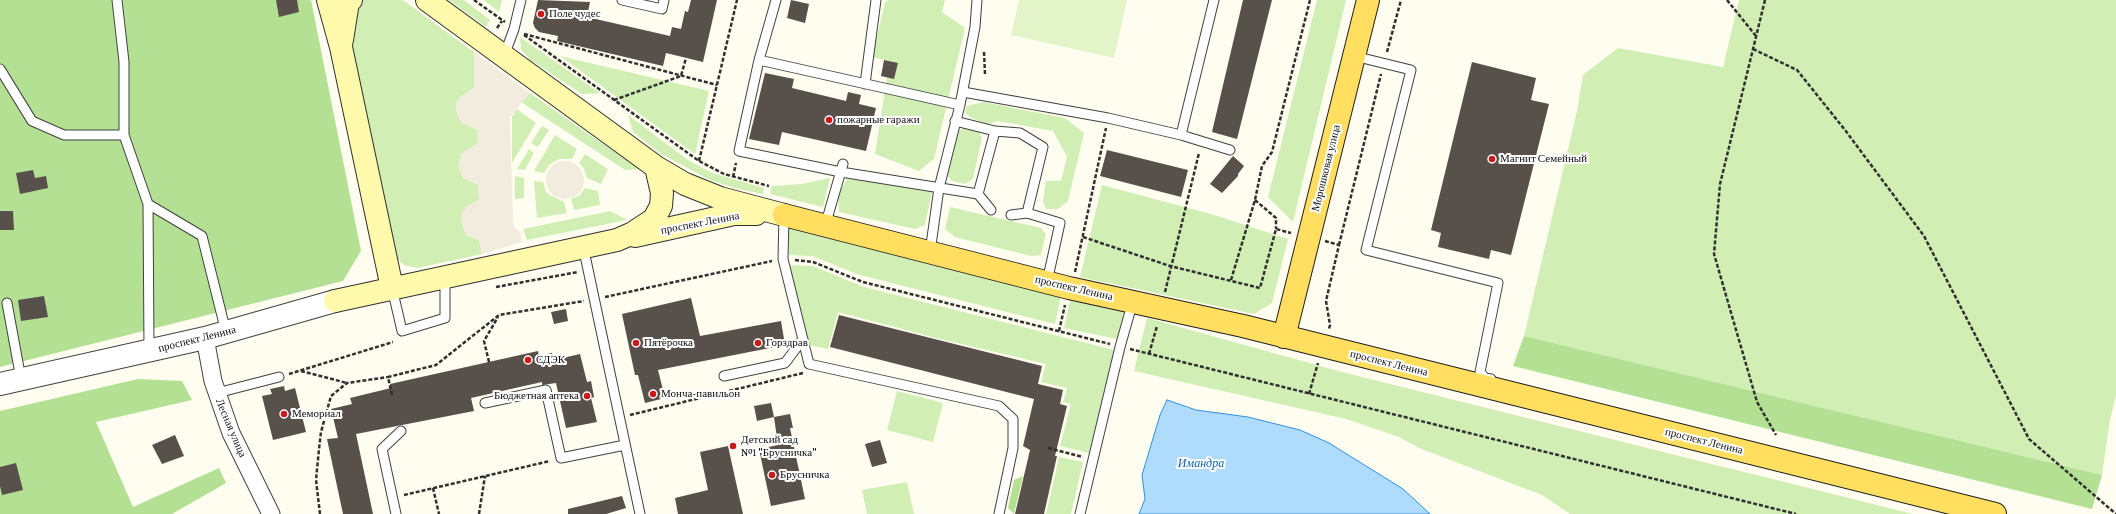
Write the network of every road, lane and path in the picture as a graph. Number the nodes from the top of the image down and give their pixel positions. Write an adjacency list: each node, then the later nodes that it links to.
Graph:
1 (117, 0): 38 (lane)
2 (328, 0): 21 (main road)
3 (351, 0): 21 (main road)
4 (427, 0): 24 (main road, проспект Ленина)
5 (474, 0): 19 (path)
6 (521, 0): 19 (lane)
7 (622, 0): 8 (lane)
8 (664, 0)
9 (737, 0): 31 (path)
10 (776, 0): 26 (lane)
11 (876, 0): 30 (lane)
12 (977, 0): 32 (lane)
13 (1214, 0): 39 (lane)
14 (1310, 0): 48 (path)
15 (1368, 0): 23 (main road, Морошковая улица)
16 (1401, 0): 27 (path)
17 (1727, 0): 20 (path)
18 (1765, 0): 20 (path)
19 (514, 28): 24 (lane)
20 (1756, 36): 22 (path)
21 (341, 47): 60 (main road)
22 (1752, 49): 102 (path); 120 (path)
23 (1354, 56): 27 (lane); 80 (main road, Морошковая улица)
24 (504, 57): 43 (main road, проспект Ленина)
25 (686, 58): 29 (path)
26 (759, 60): 30 (lane); 44 (lane)
27 (1384, 64): 58 (path); 98 (lane)
28 (0, 69): 38 (lane)
29 (681, 76): 31 (path); 33 (path); 33 (path)
30 (865, 84): 34 (lane)
31 (717, 85): 42 (path)
32 (962, 92): 34 (lane); 35 (lane)
33 (614, 100): 42 (path)
34 (960, 105): 36 (lane)
35 (1108, 118): 39 (lane); 56 (path)
36 (955, 121): 37 (lane); 46 (lane)
37 (995, 132): 47 (lane); 51 (lane)
38 (124, 135): 49 (lane)
39 (1181, 135): 40 (lane)
40 (1202, 140): 41 (lane); 63 (path)
41 (1230, 150)
42 (699, 161): 45 (path)
43 (656, 166): 52 (main road, проспект Ленина); 57 (main road)
44 (842, 168): 46 (lane); 54 (lane)
45 (769, 186)
46 (939, 188): 47 (lane); 61 (lane)
47 (978, 194): 50 (lane)
48 (1255, 200): 55 (path); 66 (path)
49 (148, 204): 79 (lane); 85 (lane)
50 (991, 210)
51 (1027, 213): 53 (lane); 67 (lane)
52 (784, 215): 54 (main road, проспект Ленина); 57 (main road, проспект Ленина); 62 (lane)
53 (1011, 215)
54 (825, 226): 61 (main road, проспект Ленина)
55 (1276, 229)
56 (1083, 236): 63 (path); 70 (path)
57 (616, 240): 59 (main road, проспект Ленина)
58 (1339, 245)
59 (583, 246): 64 (lane); 65 (main road, проспект Ленина)
60 (386, 252): 65 (main road); 68 (main road); 73 (main road)
61 (930, 252): 67 (main road, проспект Ленина)
62 (783, 259): 72 (path); 78 (path); 82 (lane)
63 (1170, 266): 66 (path); 76 (path)
64 (588, 270): 69 (path); 72 (lane)
65 (441, 278): 68 (main road, проспект Ленина); 68 (lane)
66 (1231, 280): 71 (path)
67 (1047, 282): 70 (main road, проспект Ленина)
68 (392, 288): 73 (main road, проспект Ленина)
69 (492, 288)
70 (1069, 288): 74 (main road, проспект Ленина); 78 (path)
71 (1260, 288)
72 (594, 299): 77 (path); 100 (lane)
73 (334, 301): 79 (street, проспект Ленина)
74 (1133, 301): 76 (main road, проспект Ленина); 84 (lane)
75 (7, 303): 93 (lane)
76 (1162, 307): 80 (main road, проспект Ленина); 86 (path)
77 (499, 314): 87 (path); 92 (path)
78 (1059, 331): 84 (path)
79 (226, 332): 81 (street, проспект Ленина)
80 (1284, 337): 98 (main road, проспект Ленина)
81 (205, 338): 85 (street, проспект Ленина); 96 (street, Лесная улица)
82 (803, 339): 88 (lane); 90 (lane)
83 (394, 342): 89 (path)
84 (1120, 347): 86 (path); 106 (lane)
85 (149, 352): 93 (street, проспект Ленина)
86 (1149, 354): 118 (path)
87 (489, 362)
88 (809, 364): 100 (path); 116 (lane)
89 (300, 370): 91 (path); 95 (path)
90 (724, 376)
91 (279, 377): 96 (lane)
92 (388, 377): 95 (path); 97 (path)
93 (21, 379): 94 (street, проспект Ленина)
94 (0, 384)
95 (347, 384): 111 (path)
96 (217, 393): 110 (street, Лесная улица)
97 (392, 395)
98 (1539, 400): 119 (main road, проспект Ленина)
99 (485, 404): 105 (lane)
100 (620, 418): 103 (lane)
101 (401, 431): 109 (lane)
102 (1776, 435)
103 (625, 445): 105 (lane); 115 (lane)
104 (1048, 448): 106 (path)
105 (561, 458): 107 (path)
106 (1093, 459): 117 (lane)
107 (485, 476): 108 (path); 114 (path)
108 (433, 488): 109 (path); 113 (path)
109 (392, 498): 112 (lane)
110 (271, 514)
111 (320, 514)
112 (396, 514)
113 (439, 514)
114 (480, 514)
115 (640, 514)
116 (999, 514)
117 (1080, 514)
118 (1796, 514)
119 (1994, 514)
120 (2116, 514)

